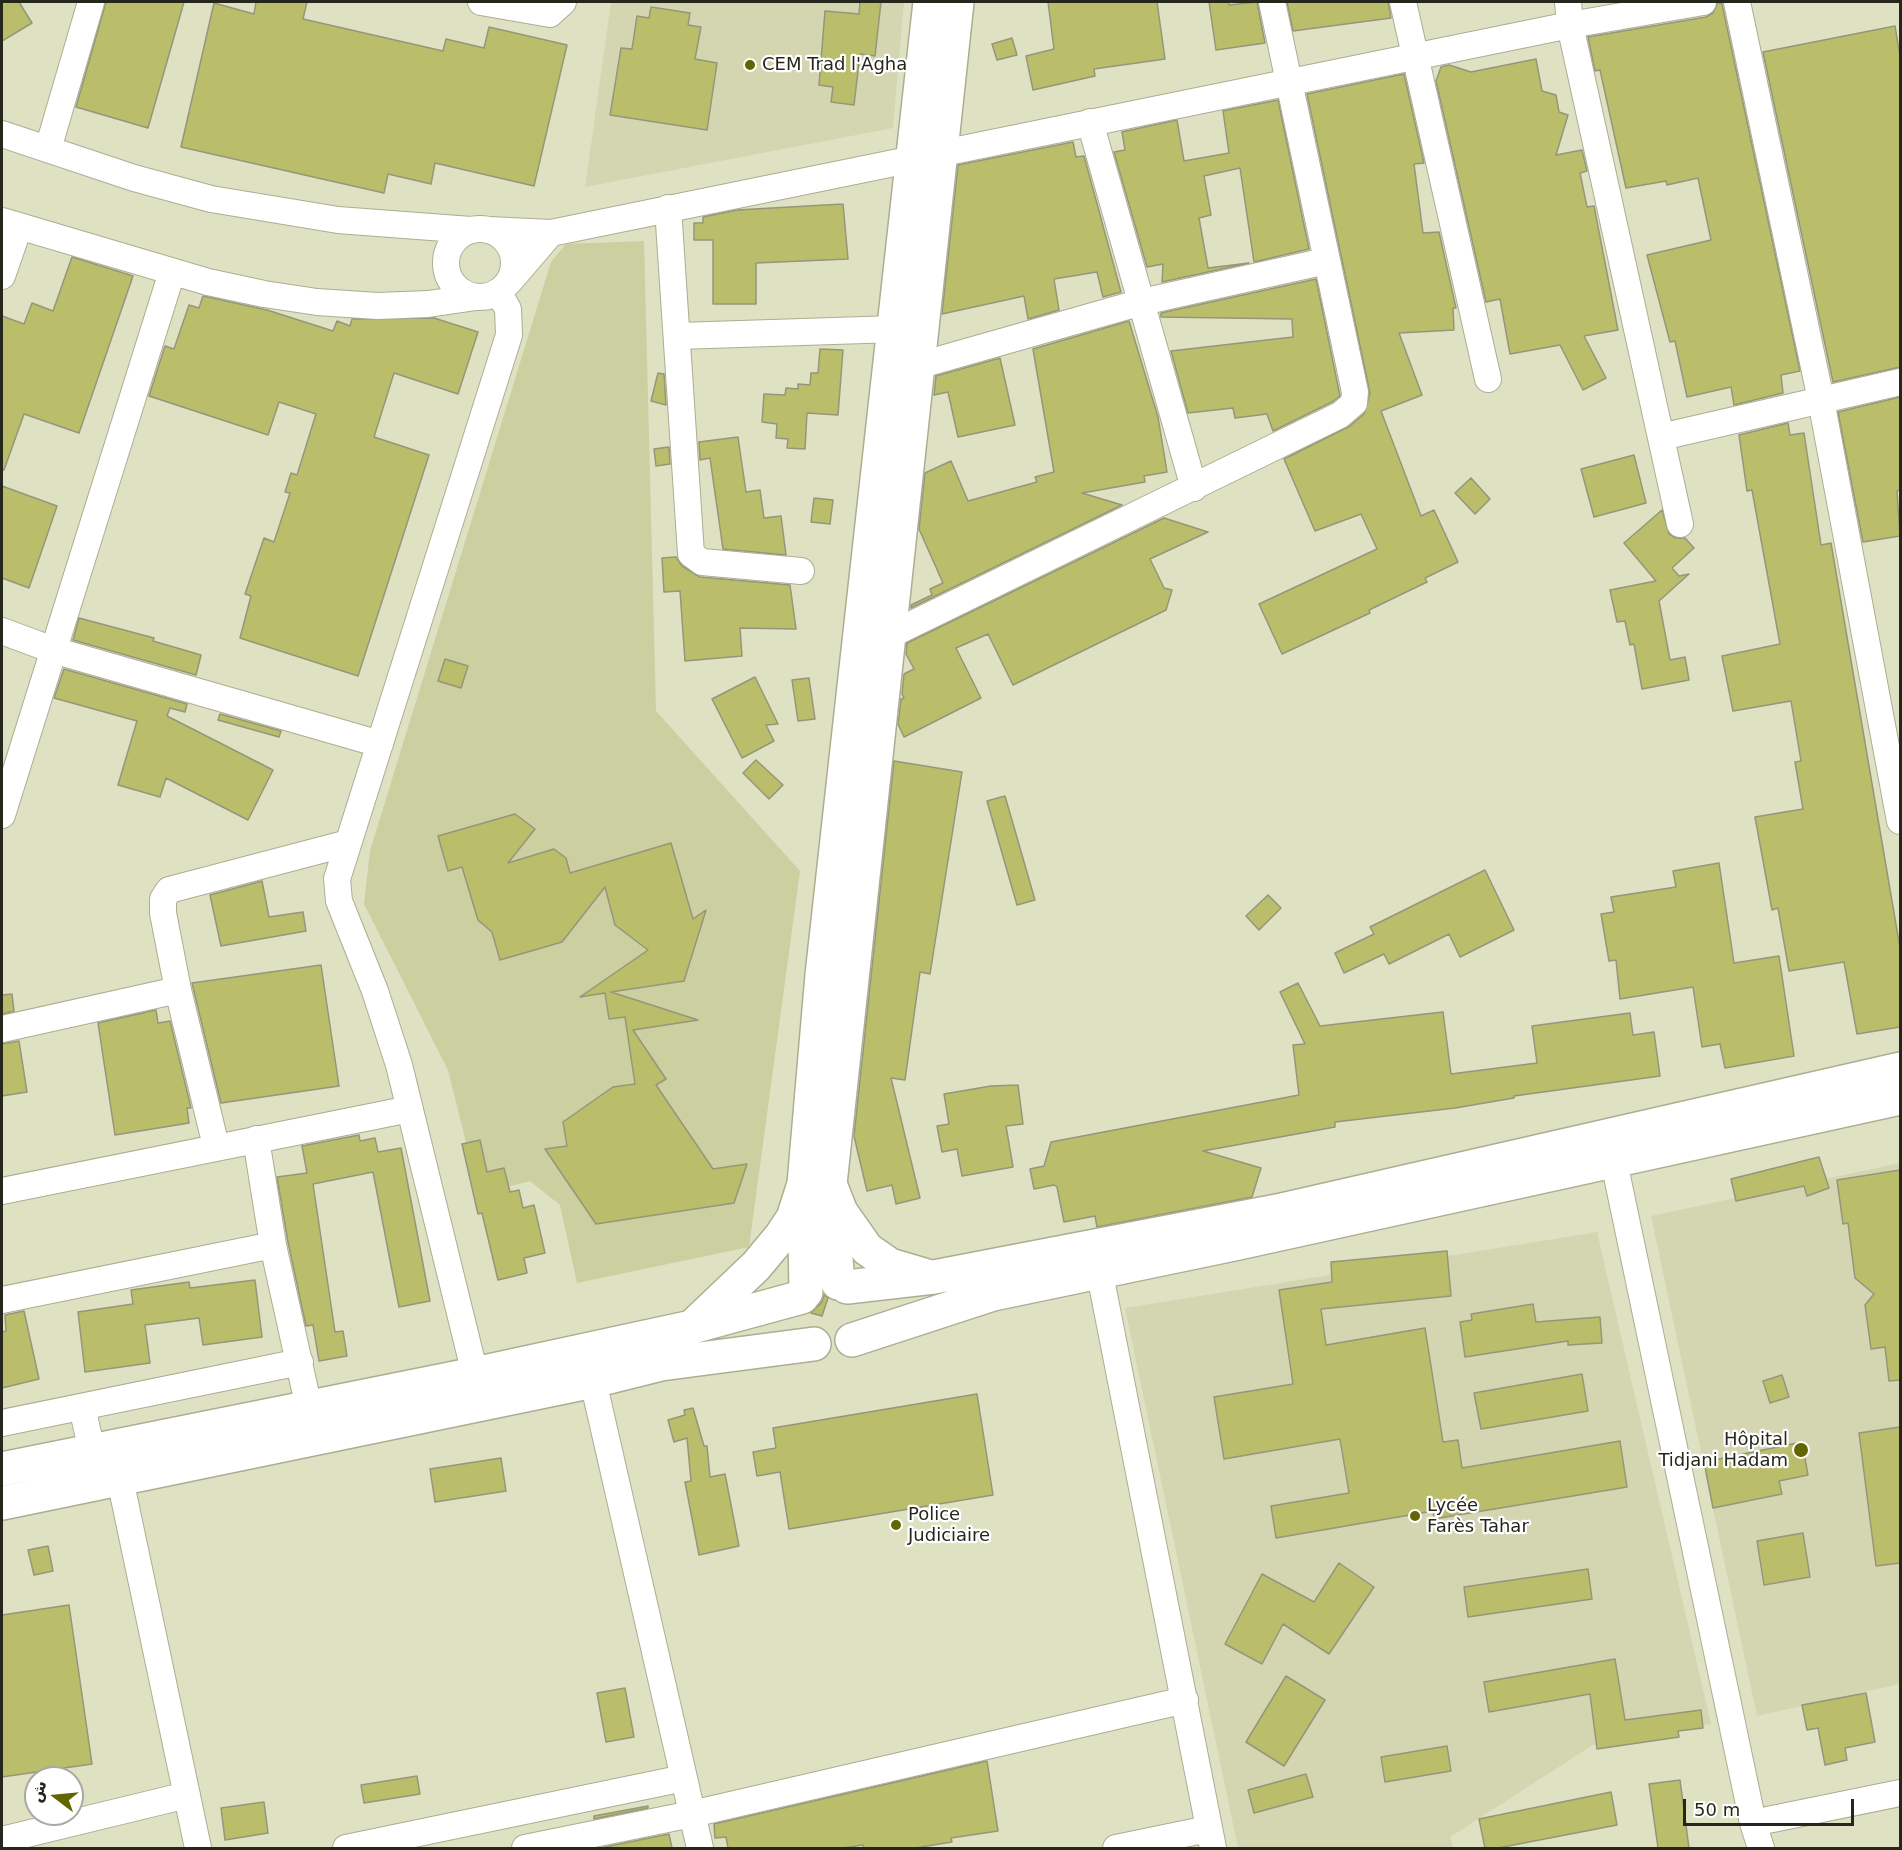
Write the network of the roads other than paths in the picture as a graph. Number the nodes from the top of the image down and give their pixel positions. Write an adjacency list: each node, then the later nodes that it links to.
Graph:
1 (91, 2): 15 (street)
2 (481, 2): 3 (street)
3 (563, 2)
4 (930, 2): 16 (main road)
5 (957, 2): 16 (main road)
6 (1272, 2): 12 (street)
7 (1403, 2): 11 (street)
8 (1703, 2): 10 (street)
9 (1737, 2): 31 (street)
10 (1569, 13): 11 (street); 32 (street)
11 (1416, 57): 12 (street); 29 (street)
12 (1288, 82): 13 (street); 21 (street)
13 (1090, 122): 16 (street); 25 (street)
14 (2, 134): 15 (street)
15 (48, 149): 19 (street)
16 (927, 157): 17 (street); 26 (main road); 28 (main road)
17 (668, 208): 20 (street); 27 (street)
18 (10, 224): 22 (street); 23 (street)
19 (480, 230): 20 (street); 24 (street); 24 (street)
20 (551, 232): 24 (street)
21 (1326, 261): 25 (street); 33 (street)
22 (172, 272): 24 (street); 38 (street)
23 (2, 276)
24 (493, 291): 39 (street)
25 (1142, 302): 28 (street); 33 (street)
26 (896, 329): 27 (street); 51 (main road)
27 (678, 336): 35 (street)
28 (917, 366): 37 (main road)
29 (1488, 378)
30 (1900, 382): 31 (street)
31 (1821, 400): 32 (street); 41 (street)
32 (1661, 436): 34 (street)
33 (1194, 488): 37 (street)
34 (1680, 524)
35 (801, 571)
36 (2, 632): 38 (street)
37 (888, 636): 51 (main road)
38 (53, 650): 39 (street); 40 (street)
39 (380, 744): 42 (street)
40 (2, 815)
41 (1900, 821)
42 (348, 843): 43 (street); 47 (street)
43 (178, 990): 44 (street); 49 (street)
44 (2, 1029)
45 (1900, 1069): 50 (main road)
46 (1900, 1098): 50 (main road)
47 (410, 1109): 48 (street); 63 (street)
48 (256, 1139): 49 (street); 53 (street)
49 (216, 1146): 52 (street)
50 (1612, 1149): 54 (main road); 78 (street)
51 (817, 1184): 55 (main road); 56 (main road); 57 (main road); 59 (main road)
52 (2, 1191)
53 (273, 1245): 58 (street); 62 (street)
54 (1097, 1259): 55 (main road); 60 (main road); 73 (street)
55 (934, 1277): 56 (main road)
56 (843, 1285): 57 (main road); 60 (main road)
57 (804, 1295): 59 (main road); 61 (main road)
58 (2, 1300)
59 (692, 1327): 63 (main road)
60 (852, 1340): 61 (main road)
61 (814, 1344): 64 (main road)
62 (300, 1362): 66 (street); 67 (street)
63 (475, 1374): 65 (main road)
64 (593, 1381): 65 (main road); 74 (street)
65 (401, 1405): 67 (main road); 71 (main road)
66 (82, 1407): 68 (street); 69 (street)
67 (309, 1407): 69 (main road)
68 (2, 1423)
69 (92, 1451): 70 (main road)
70 (2, 1469)
71 (120, 1479): 72 (main road); 76 (street)
72 (2, 1503)
73 (1185, 1701): 77 (street); 79 (street)
74 (684, 1778): 77 (street); 82 (street)
75 (1900, 1793): 78 (street)
76 (187, 1795): 80 (street); 81 (street)
77 (692, 1814): 83 (street); 84 (street)
78 (1754, 1823): 86 (street)
79 (1210, 1839): 85 (street)
80 (5, 1842)
81 (198, 1848)
82 (346, 1848)
83 (525, 1848)
84 (700, 1848)
85 (1116, 1848)
86 (1761, 1848)

